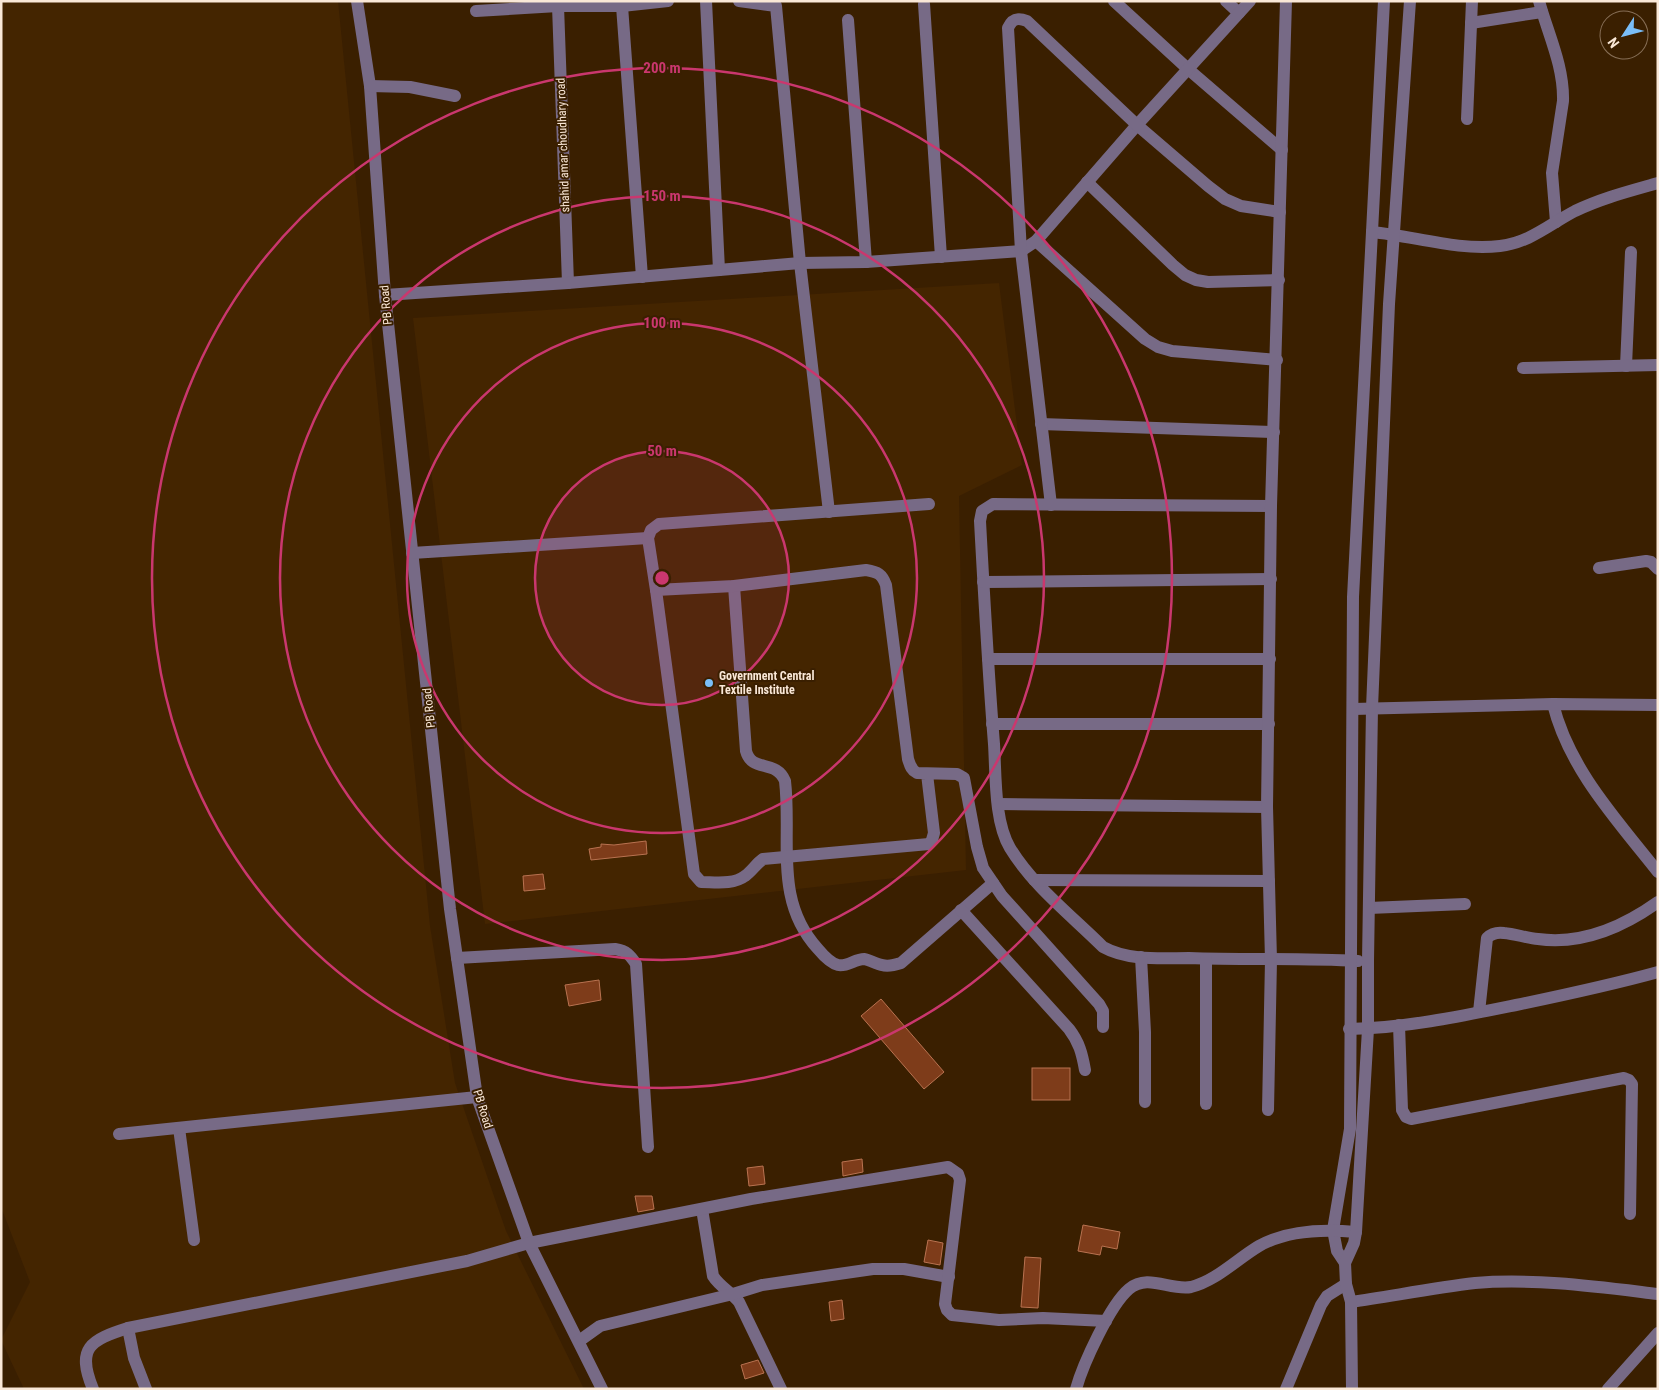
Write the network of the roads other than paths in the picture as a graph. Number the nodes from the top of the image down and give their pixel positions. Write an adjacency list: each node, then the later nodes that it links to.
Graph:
1 (357, 1): 21 (street, PB Road)
2 (668, 1): 14 (street)
3 (706, 1): 38 (street)
4 (739, 1): 37 (street)
5 (1114, 1): 20 (street)
6 (1226, 1): 17 (street)
7 (1250, 1): 17 (street)
8 (1286, 1): 25 (street)
9 (1384, 1): 30 (street)
10 (1410, 1): 31 (street)
11 (1472, 1): 19 (street)
12 (924, 4): 35 (street)
13 (558, 6): 14 (street); 16 (street); 41 (street, shahid amar choudhary road)
14 (622, 6): 39 (street)
15 (1540, 7): 19 (street); 29 (street)
16 (476, 11)
17 (1239, 13): 20 (street)
18 (848, 20): 36 (street)
19 (1471, 23): 23 (street)
20 (1188, 70): 24 (street); 25 (street)
21 (370, 86): 22 (street); 42 (street, PB Road)
22 (455, 96)
23 (1467, 119)
24 (1137, 125): 26 (street); 28 (street); 33 (street)
25 (1282, 150): 28 (street)
26 (1087, 182): 32 (street); 40 (street)
27 (1658, 183): 29 (street)
28 (1280, 212): 40 (street)
29 (1556, 222): 31 (street)
30 (1372, 232): 31 (street); 61 (street)
31 (1394, 234): 62 (street)
32 (1036, 241): 33 (street); 43 (street)
33 (1021, 251): 35 (street); 47 (street)
34 (1631, 252): 44 (street)
35 (941, 257): 36 (street)
36 (866, 262): 37 (street)
37 (800, 263): 38 (street); 52 (street)
38 (719, 270): 39 (street)
39 (642, 277): 41 (street)
40 (1279, 280): 43 (street)
41 (568, 283): 42 (street)
42 (385, 295): 54 (street, PB Road)
43 (1277, 360): 48 (street)
44 (1626, 366): 45 (street); 46 (street)
45 (1658, 366)
46 (1523, 368)
47 (1041, 424): 48 (street); 50 (street)
48 (1274, 432): 51 (street)
49 (929, 504): 52 (street)
50 (1051, 505): 51 (street); 58 (street)
51 (1271, 506): 57 (street)
52 (829, 512): 53 (street)
53 (648, 538): 54 (street); 60 (street)
54 (412, 553): 88 (street, PB Road)
55 (1599, 568): 56 (street)
56 (1658, 569)
57 (1271, 579): 58 (street); 63 (street)
58 (983, 582): 64 (street)
59 (734, 586): 60 (street); 71 (street); 76 (street)
60 (656, 590): 76 (street)
61 (1353, 597): 62 (street); 68 (street)
62 (1376, 599): 67 (street)
63 (1270, 659): 64 (street); 70 (street)
64 (988, 660): 69 (street)
65 (1553, 704): 66 (street); 67 (street); 77 (street)
66 (1658, 705)
67 (1372, 708): 68 (street); 73 (street)
68 (1352, 709): 72 (street)
69 (992, 724): 70 (street); 74 (street)
70 (1269, 724): 75 (street)
71 (927, 774): 76 (street); 80 (street)
72 (1352, 796): 73 (street); 82 (street)
73 (1370, 797): 81 (street)
74 (998, 804): 75 (street); 78 (street)
75 (1267, 807): 79 (street)
76 (786, 856): 86 (street)
77 (1658, 872)
78 (1034, 880): 79 (street); 87 (street)
79 (1269, 881): 90 (street)
80 (992, 883): 86 (street); 96 (street)
81 (1369, 884): 82 (street); 85 (street)
82 (1352, 886): 91 (street)
83 (1658, 902): 94 (street)
84 (1465, 904): 85 (street)
85 (1368, 908): 92 (street)
86 (961, 910): 99 (street)
87 (1141, 957): 89 (street); 101 (street)
88 (457, 958): 100 (street, PB Road); 106 (street)
89 (1206, 959): 90 (street); 102 (street)
90 (1271, 960): 91 (street); 103 (street)
91 (1350, 960): 92 (street); 97 (street)
92 (1368, 961): 98 (street)
93 (1658, 972): 94 (street)
94 (1479, 1012): 95 (street)
95 (1399, 1025): 98 (street); 108 (street)
96 (1103, 1027)
97 (1350, 1029): 98 (street); 109 (street)
98 (1368, 1029): 110 (street)
99 (1084, 1070)
100 (477, 1097): 104 (street); 112 (street, PB Road)
101 (1146, 1102)
102 (1206, 1104)
103 (1268, 1110)
104 (179, 1128): 105 (street); 111 (street)
105 (119, 1134)
106 (648, 1147)
107 (702, 1209): 112 (street); 114 (street); 116 (street)
108 (1630, 1214)
109 (1334, 1230): 110 (street); 113 (street); 119 (street)
110 (1356, 1232): 113 (street)
111 (194, 1240)
112 (529, 1243): 120 (street); 122 (street, PB Road)
113 (1345, 1263): 115 (street)
114 (949, 1277): 116 (street); 119 (street)
115 (1346, 1284): 118 (street); 128 (street)
116 (733, 1294): 122 (street); 126 (street)
117 (1658, 1294): 118 (street)
118 (1351, 1302): 129 (street)
119 (1106, 1321): 127 (street)
120 (128, 1328): 123 (street); 124 (street)
121 (1658, 1333): 130 (street)
122 (579, 1341): 125 (street, PB Road)
123 (94, 1389)
124 (146, 1389)
125 (602, 1389)
126 (781, 1389)
127 (1076, 1389)
128 (1286, 1389)
129 (1352, 1389)
130 (1608, 1389)

